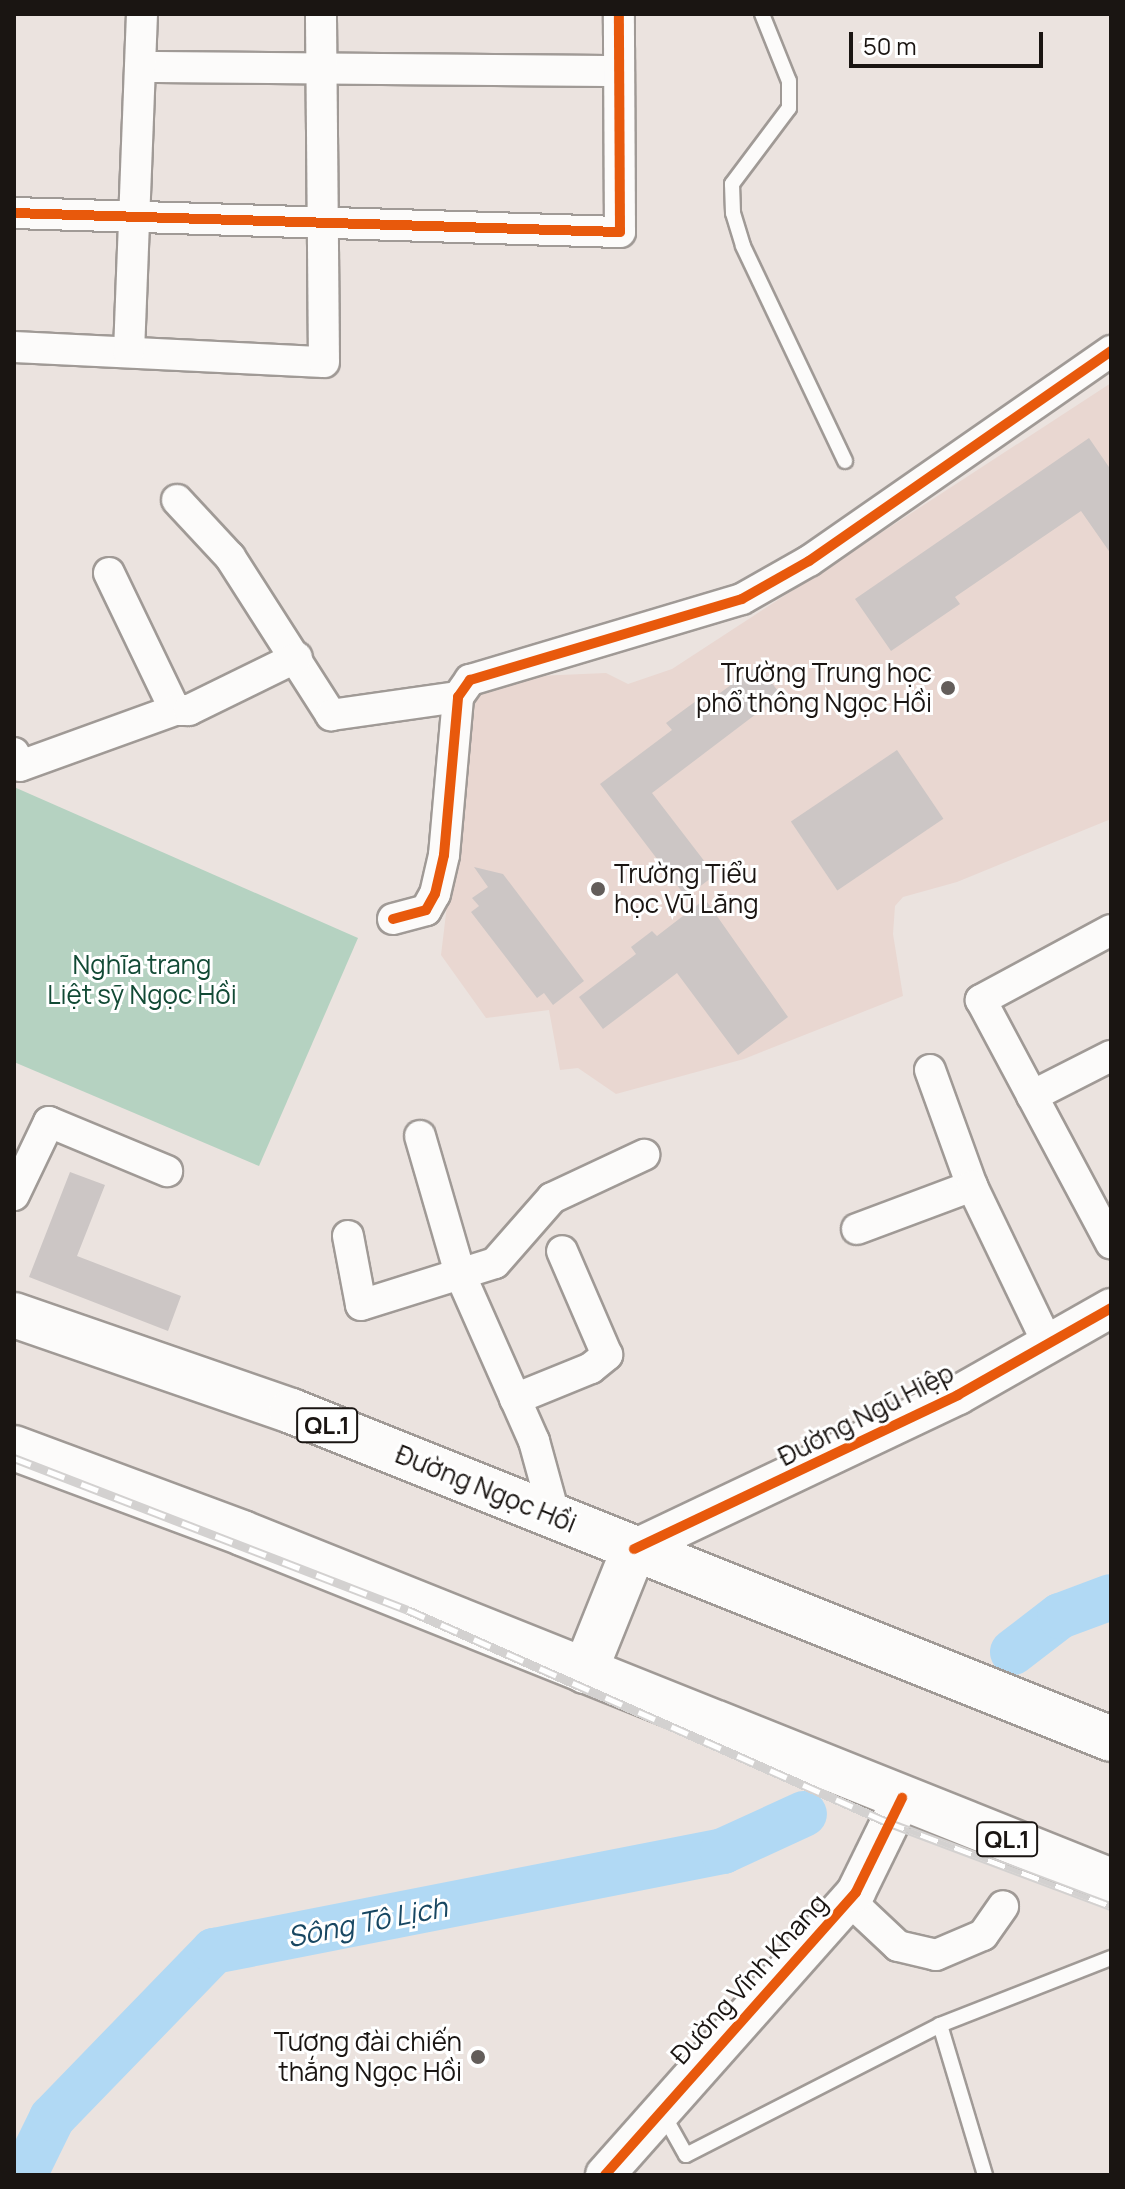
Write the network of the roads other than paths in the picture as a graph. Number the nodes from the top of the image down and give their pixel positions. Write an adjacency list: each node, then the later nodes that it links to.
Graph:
1 (142, 14): 6 (street)
2 (321, 14): 5 (street)
3 (619, 14): 7 (street)
4 (762, 14): 14 (lane)
5 (321, 65): 6 (street); 7 (street); 10 (street)
6 (144, 67): 9 (street)
7 (619, 71): 10 (street)
8 (14, 213): 9 (street)
9 (135, 215): 10 (street); 13 (street)
10 (323, 223): 13 (street)
11 (14, 347): 13 (street)
12 (1111, 351): 18 (street)
13 (129, 352)
14 (845, 461)
15 (177, 500): 17 (street)
16 (109, 573): 19 (street)
17 (297, 657): 18 (street); 19 (street)
18 (458, 697): 21 (street)
19 (175, 710): 20 (street)
20 (14, 753)
21 (393, 919)
22 (1111, 930): 25 (street)
23 (1111, 1056): 25 (street)
24 (930, 1070): 29 (street)
25 (1032, 1096): 33 (street)
26 (420, 1136): 35 (street)
27 (644, 1155): 35 (street)
28 (167, 1171): 30 (street)
29 (972, 1186): 31 (street); 38 (street)
30 (14, 1195)
31 (857, 1229)
32 (348, 1236): 35 (street)
33 (1111, 1243)
34 (562, 1251): 39 (street)
35 (461, 1277): 39 (street)
36 (1111, 1308): 38 (street, Đường Ngũ Hiệp)
37 (14, 1315): 41 (highway, Đường Ngọc Hồi / QL.1)
38 (1048, 1344): 42 (street, Đường Ngũ Hiệp)
39 (515, 1399): 41 (street)
40 (14, 1448): 43 (highway, QL.1)
41 (555, 1517): 42 (highway, Đường Ngọc Hồi / QL.1)
42 (634, 1549): 43 (highway); 44 (highway, Đường Ngọc Hồi / QL.1)
43 (585, 1671): 45 (highway, QL.1)
44 (1111, 1739)
45 (902, 1798): 46 (highway, QL.1); 47 (street, Đường Vĩnh Khang)
46 (1111, 1881)
47 (849, 1900): 48 (street); 51 (street, Đường Vĩnh Khang)
48 (1003, 1906)
49 (1111, 1958): 50 (lane)
50 (940, 2025): 51 (lane); 53 (lane)
51 (661, 2111): 52 (street, Đường Vĩnh Khang)
52 (605, 2175)
53 (985, 2175)

